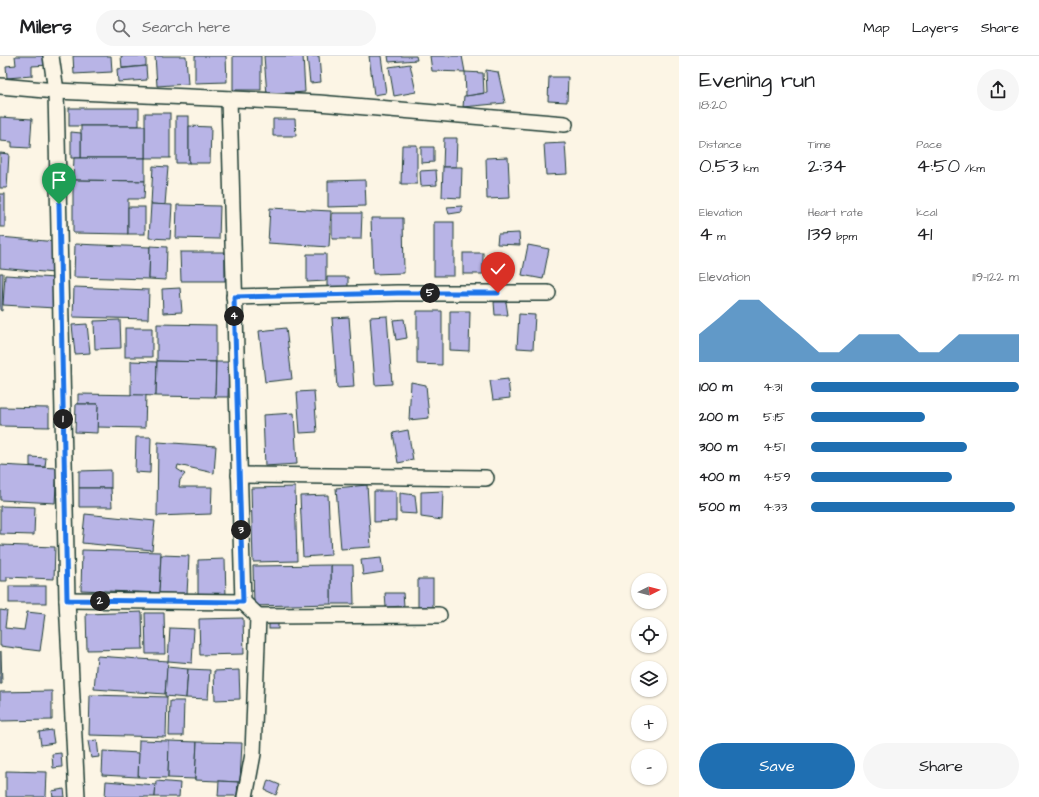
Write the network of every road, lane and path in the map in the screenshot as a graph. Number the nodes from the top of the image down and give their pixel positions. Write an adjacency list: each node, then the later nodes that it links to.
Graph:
1 (51, 56): 3 (street)
2 (0, 86): 3 (street)
3 (56, 91): 4 (street); 10 (street)
4 (229, 99): 5 (street); 7 (street)
5 (565, 124)
6 (548, 293): 7 (street)
7 (234, 297): 8 (street)
8 (239, 475): 9 (street); 11 (street)
9 (486, 478)
10 (67, 600): 11 (street); 14 (street)
11 (243, 602): 13 (street)
12 (439, 615): 13 (street)
13 (258, 616): 15 (street)
14 (77, 797)
15 (245, 797)

